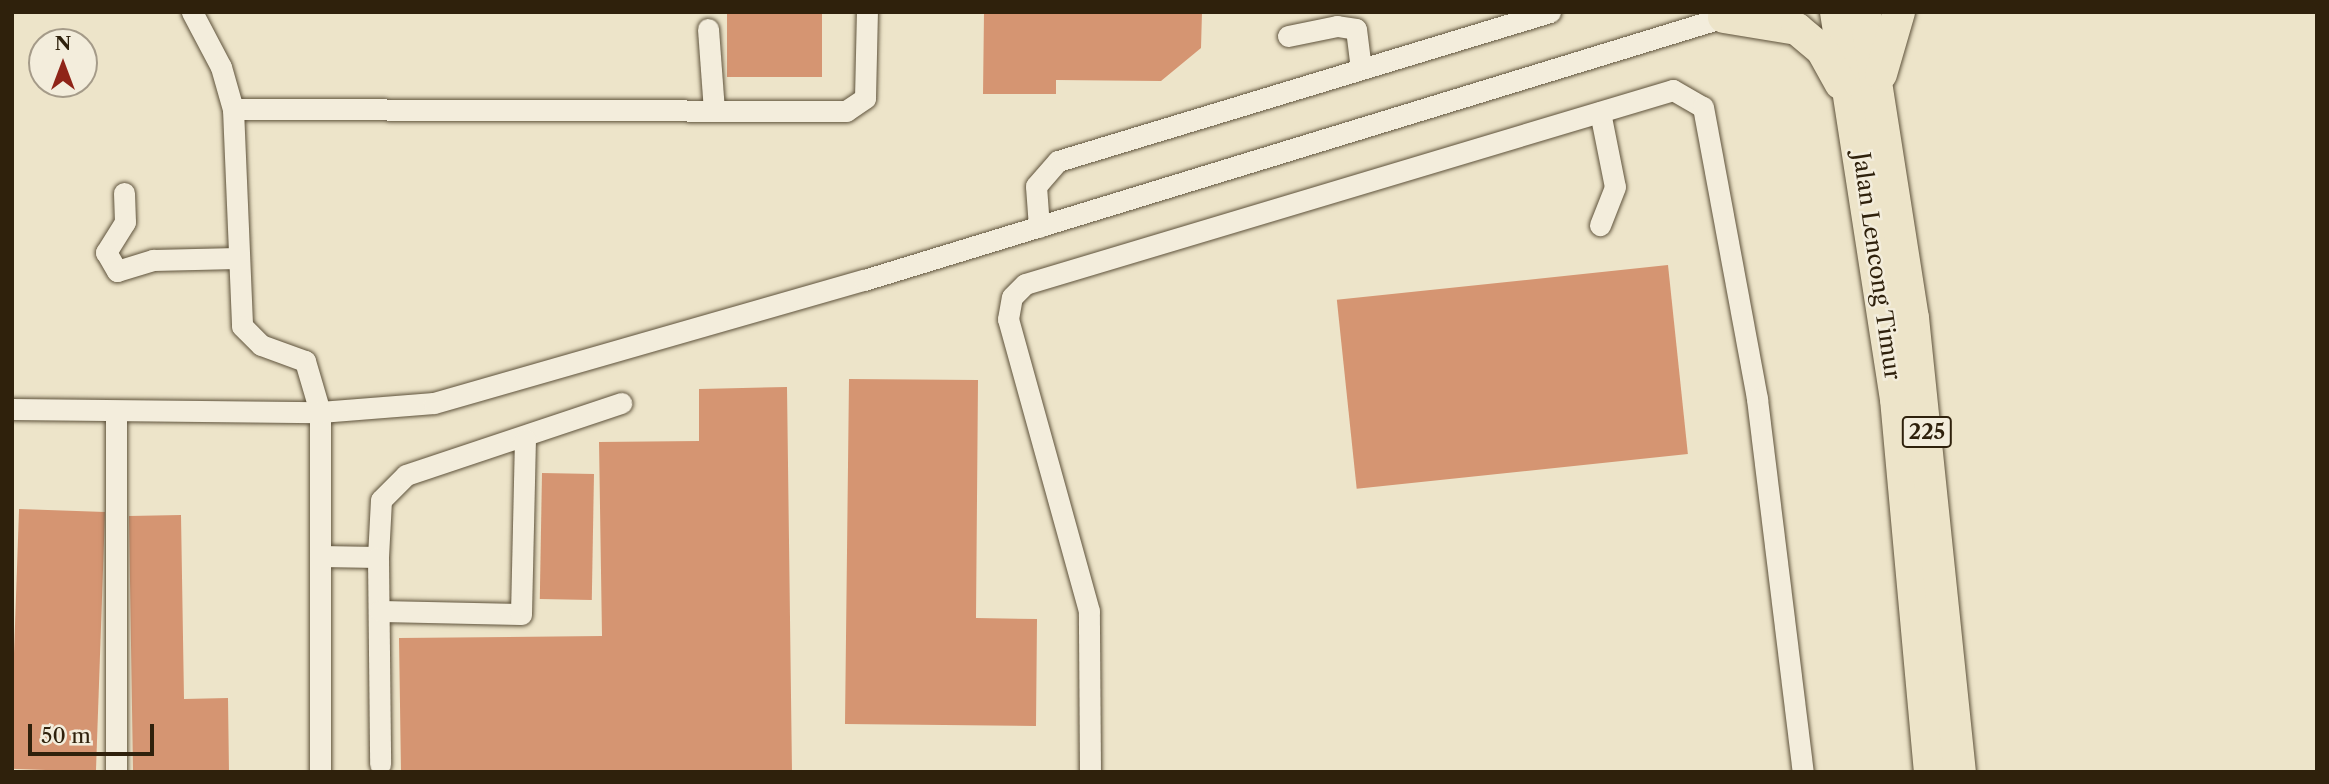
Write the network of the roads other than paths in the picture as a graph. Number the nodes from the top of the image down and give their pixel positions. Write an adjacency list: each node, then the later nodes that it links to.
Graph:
1 (192, 12): 12 (street)
2 (867, 12): 13 (street)
3 (1836, 12): 11 (highway, Jalan Lencong Timur / 225)
4 (1865, 12): 11 (highway, Jalan Lencong Timur / 225)
5 (1899, 12): 11 (highway)
6 (1548, 13): 10 (street)
7 (1731, 15): 11 (highway); 17 (street)
8 (708, 29): 13 (street)
9 (1288, 36): 10 (street)
10 (1361, 69): 17 (street)
11 (1865, 98): 32 (highway, Jalan Lencong Timur / 225); 33 (highway, Jalan Lencong Timur / 225)
12 (233, 109): 13 (street); 18 (street)
13 (714, 111)
14 (1600, 112): 16 (street); 30 (street); 31 (street)
15 (124, 193): 18 (street)
16 (1600, 225)
17 (1039, 228): 22 (street)
18 (237, 258): 22 (street)
19 (621, 403): 23 (street)
20 (12, 409): 21 (street)
21 (116, 411): 22 (street); 28 (street)
22 (320, 412): 24 (street)
23 (525, 439): 25 (street); 26 (street)
24 (320, 556): 25 (street); 29 (street)
25 (377, 558): 26 (street)
26 (380, 611): 27 (street)
27 (380, 764)
28 (116, 772)
29 (320, 772)
30 (1090, 772)
31 (1803, 772)
32 (1930, 772)
33 (1960, 772)

